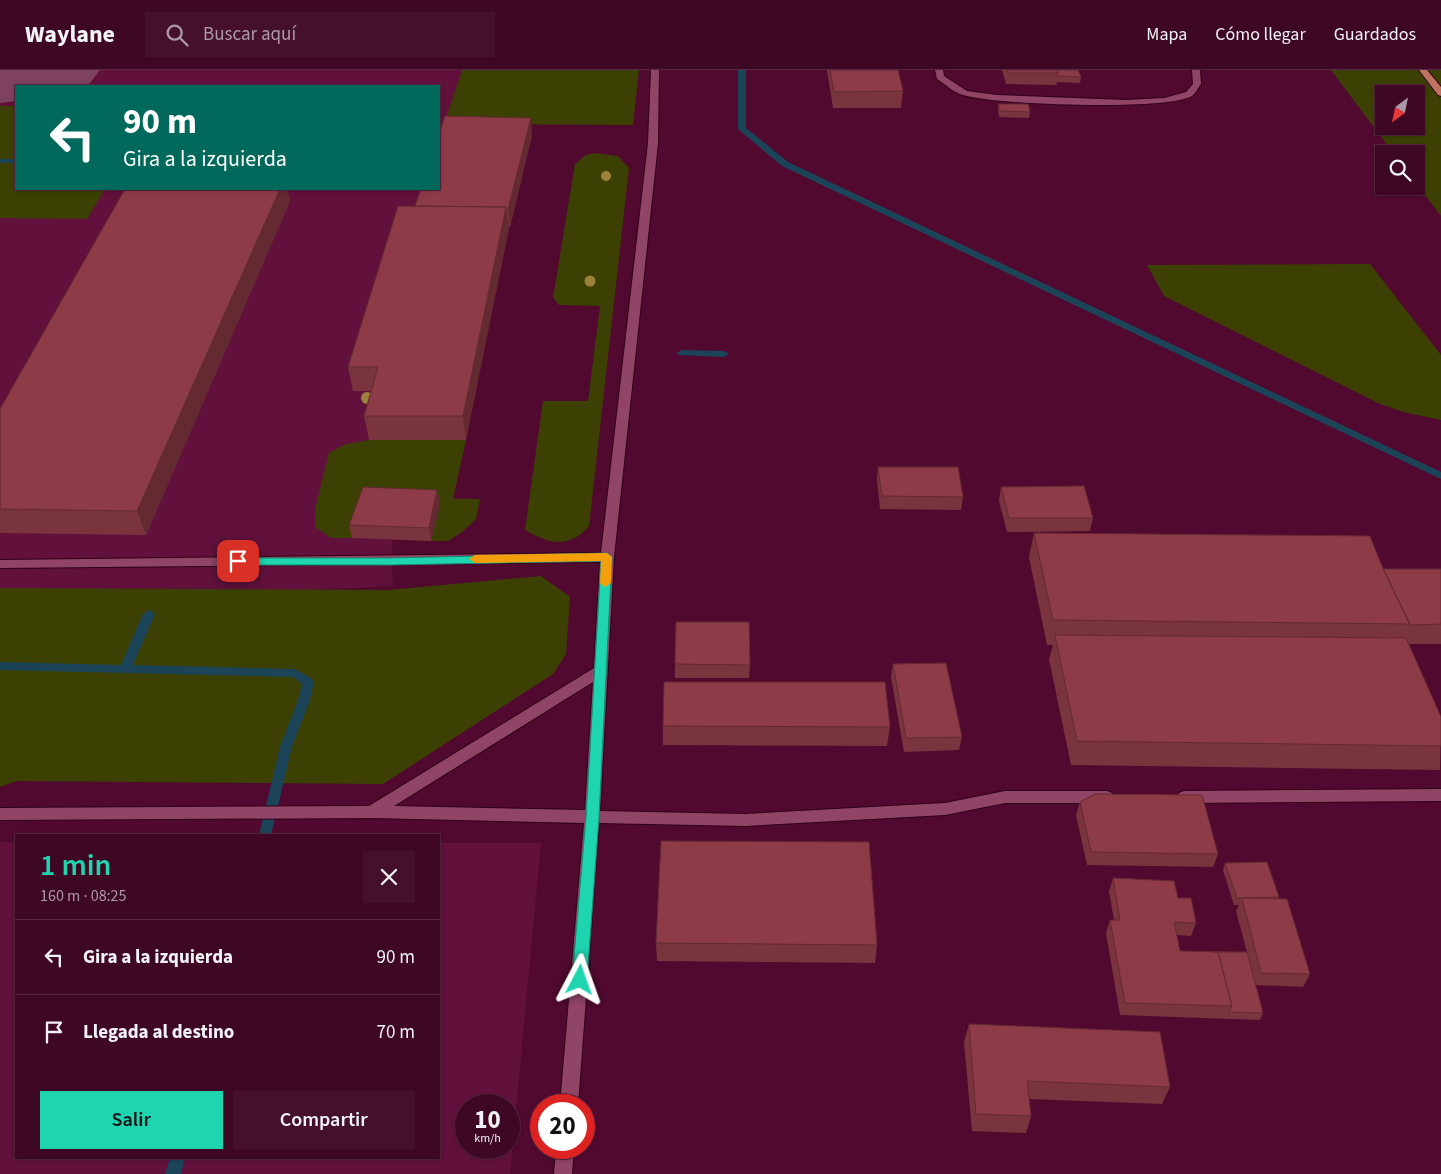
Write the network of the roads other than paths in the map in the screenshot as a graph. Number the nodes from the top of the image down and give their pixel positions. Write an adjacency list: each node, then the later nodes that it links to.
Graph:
1 (655, 70): 6 (lane)
2 (939, 70): 3 (lane)
3 (1196, 70)
4 (1423, 70): 5 (main road)
5 (1441, 93)
6 (607, 557): 7 (lane); 8 (lane)
7 (0, 564)
8 (601, 670): 12 (lane); 14 (lane)
9 (1441, 795): 11 (lane)
10 (1122, 797): 14 (lane)
11 (1171, 797)
12 (372, 812): 13 (lane); 14 (lane)
13 (0, 814)
14 (592, 817): 15 (lane)
15 (570, 1094)
16 (564, 1159): 17 (lane)
17 (563, 1174)

